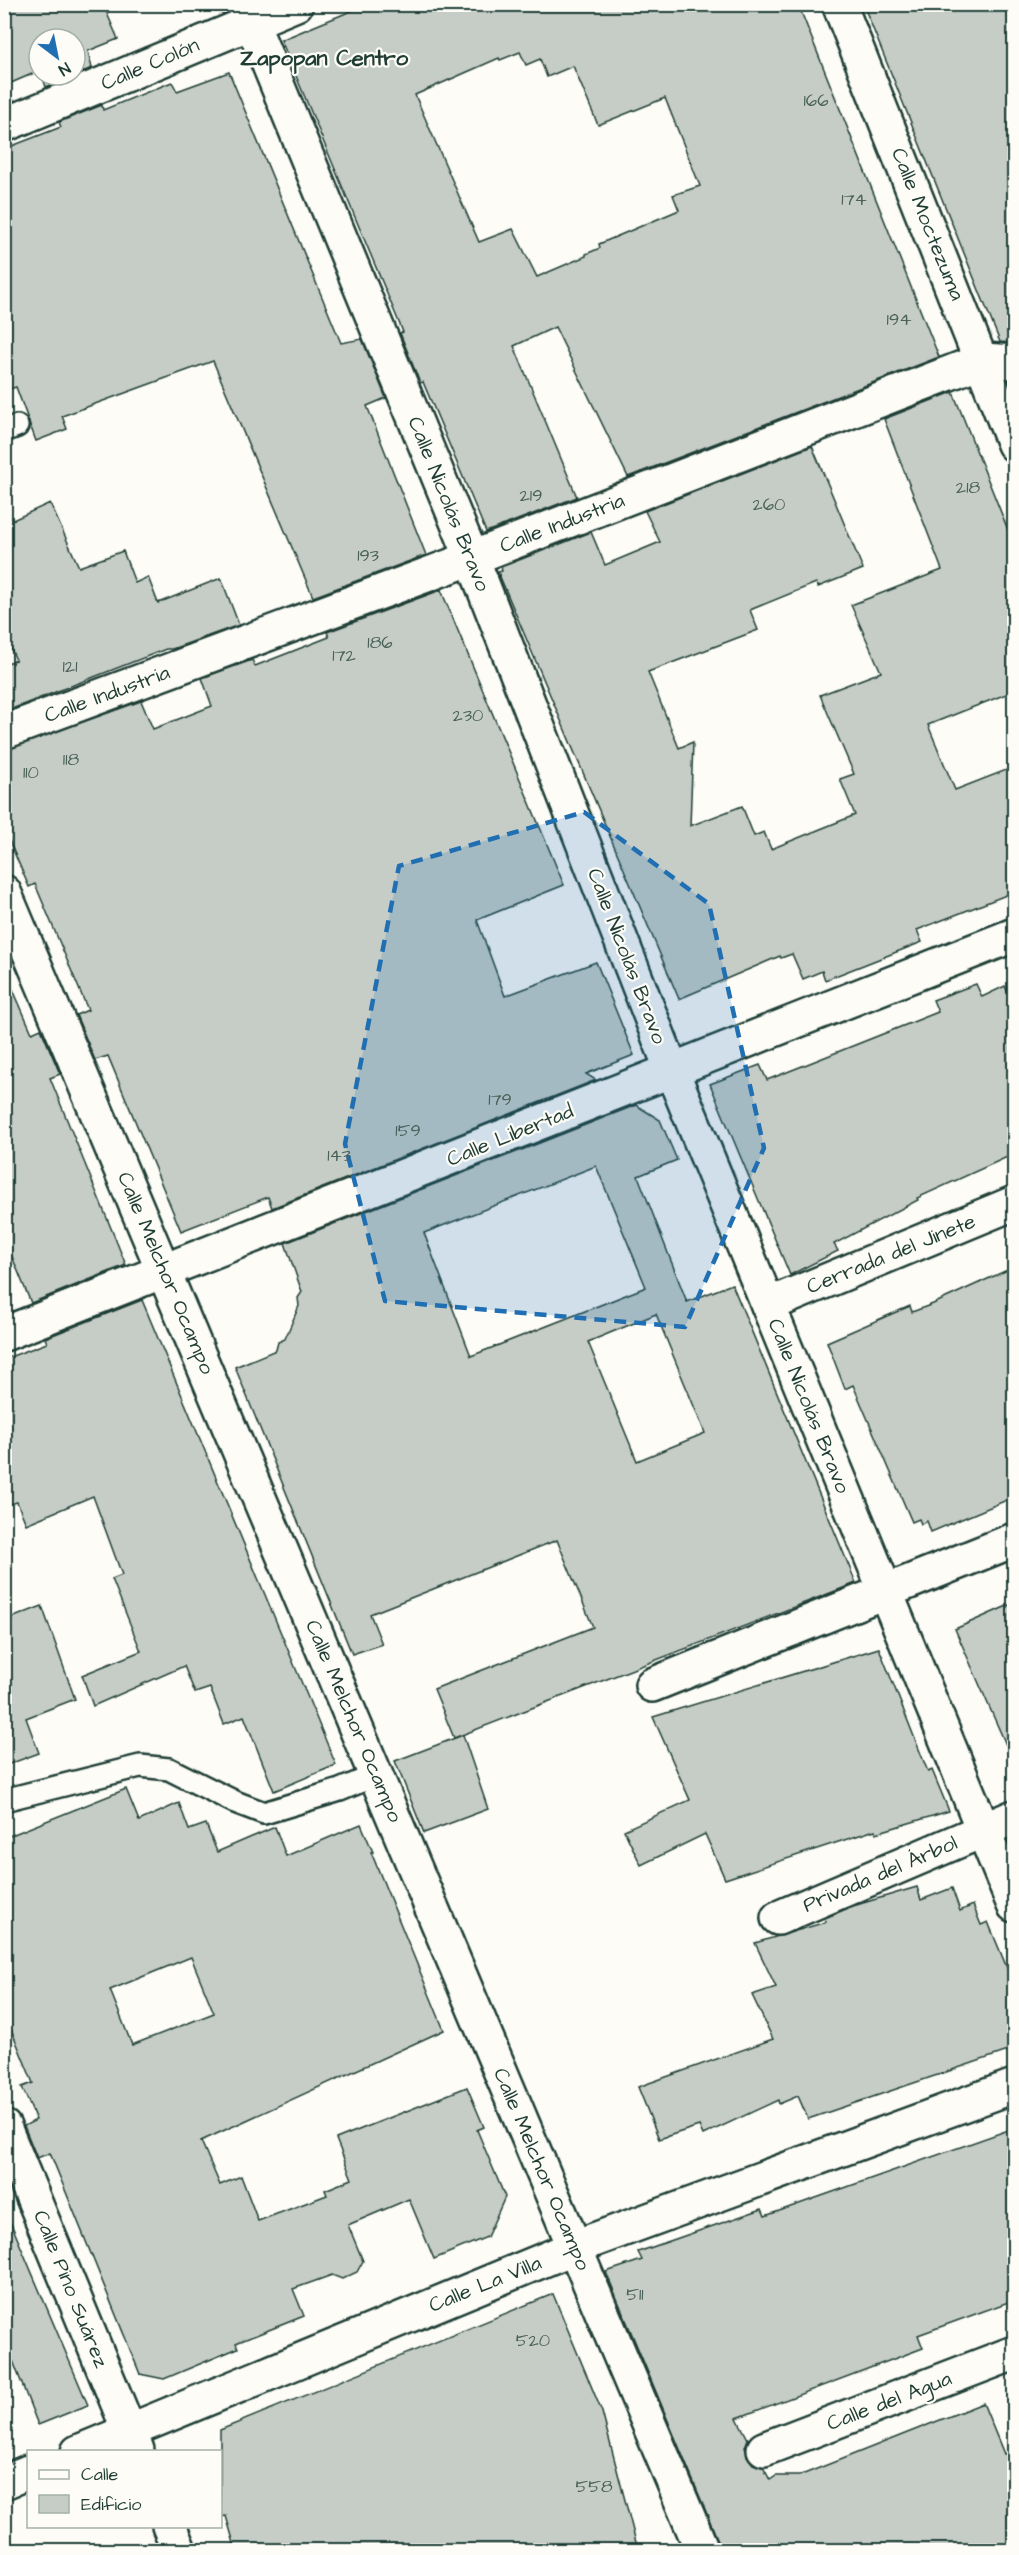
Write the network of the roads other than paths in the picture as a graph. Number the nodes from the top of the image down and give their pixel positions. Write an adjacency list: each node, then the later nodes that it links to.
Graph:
1 (296, 4): 3 (street, Calle Colón)
2 (839, 4): 5 (street, Calle Moctezuma)
3 (248, 13): 4 (street, Calle Colón); 7 (street, Calle Nicolás Bravo)
4 (4, 125)
5 (999, 361): 6 (street, Calle Moctezuma); 7 (street, Calle Industria)
6 (1014, 444)
7 (472, 558): 8 (street, Calle Industria); 11 (street, Calle Nicolás Bravo)
8 (4, 732)
9 (4, 892): 13 (street, Calle Melchor Ocampo)
10 (1014, 935): 11 (street, Calle Libertad)
11 (672, 1071): 13 (street, Calle Libertad); 14 (street, Calle Nicolás Bravo)
12 (1014, 1203): 14 (street, Cerrada del Jinete)
13 (165, 1271): 15 (street, Calle Libertad); 19 (street, Calle Melchor Ocampo)
14 (768, 1305): 17 (street, Calle Nicolás Bravo)
15 (4, 1334)
16 (1014, 1540): 17 (street)
17 (885, 1592): 18 (street); 22 (street, Calle Nicolás Bravo)
18 (652, 1685)
19 (376, 1775): 20 (lane); 27 (street, Calle Melchor Ocampo)
20 (4, 1800)
21 (1014, 1817): 22 (street, Privada del Árbol)
22 (982, 1830): 23 (street, Calle Nicolás Bravo); 24 (street, Privada del Árbol)
23 (1014, 1905)
24 (778, 1918)
25 (1014, 2086): 27 (street, Calle La Villa)
26 (4, 2127): 29 (street, Calle Pino Suárez)
27 (575, 2247): 29 (street, Calle La Villa); 36 (street, Calle Melchor Ocampo)
28 (1014, 2353): 30 (street, Calle del Agua)
29 (134, 2441): 31 (street, Calle La Villa)
30 (764, 2449)
31 (84, 2450)
32 (27, 2472): 33 (street)
33 (4, 2482)
34 (170, 2528): 35 (street)
35 (179, 2550)
36 (702, 2550)

